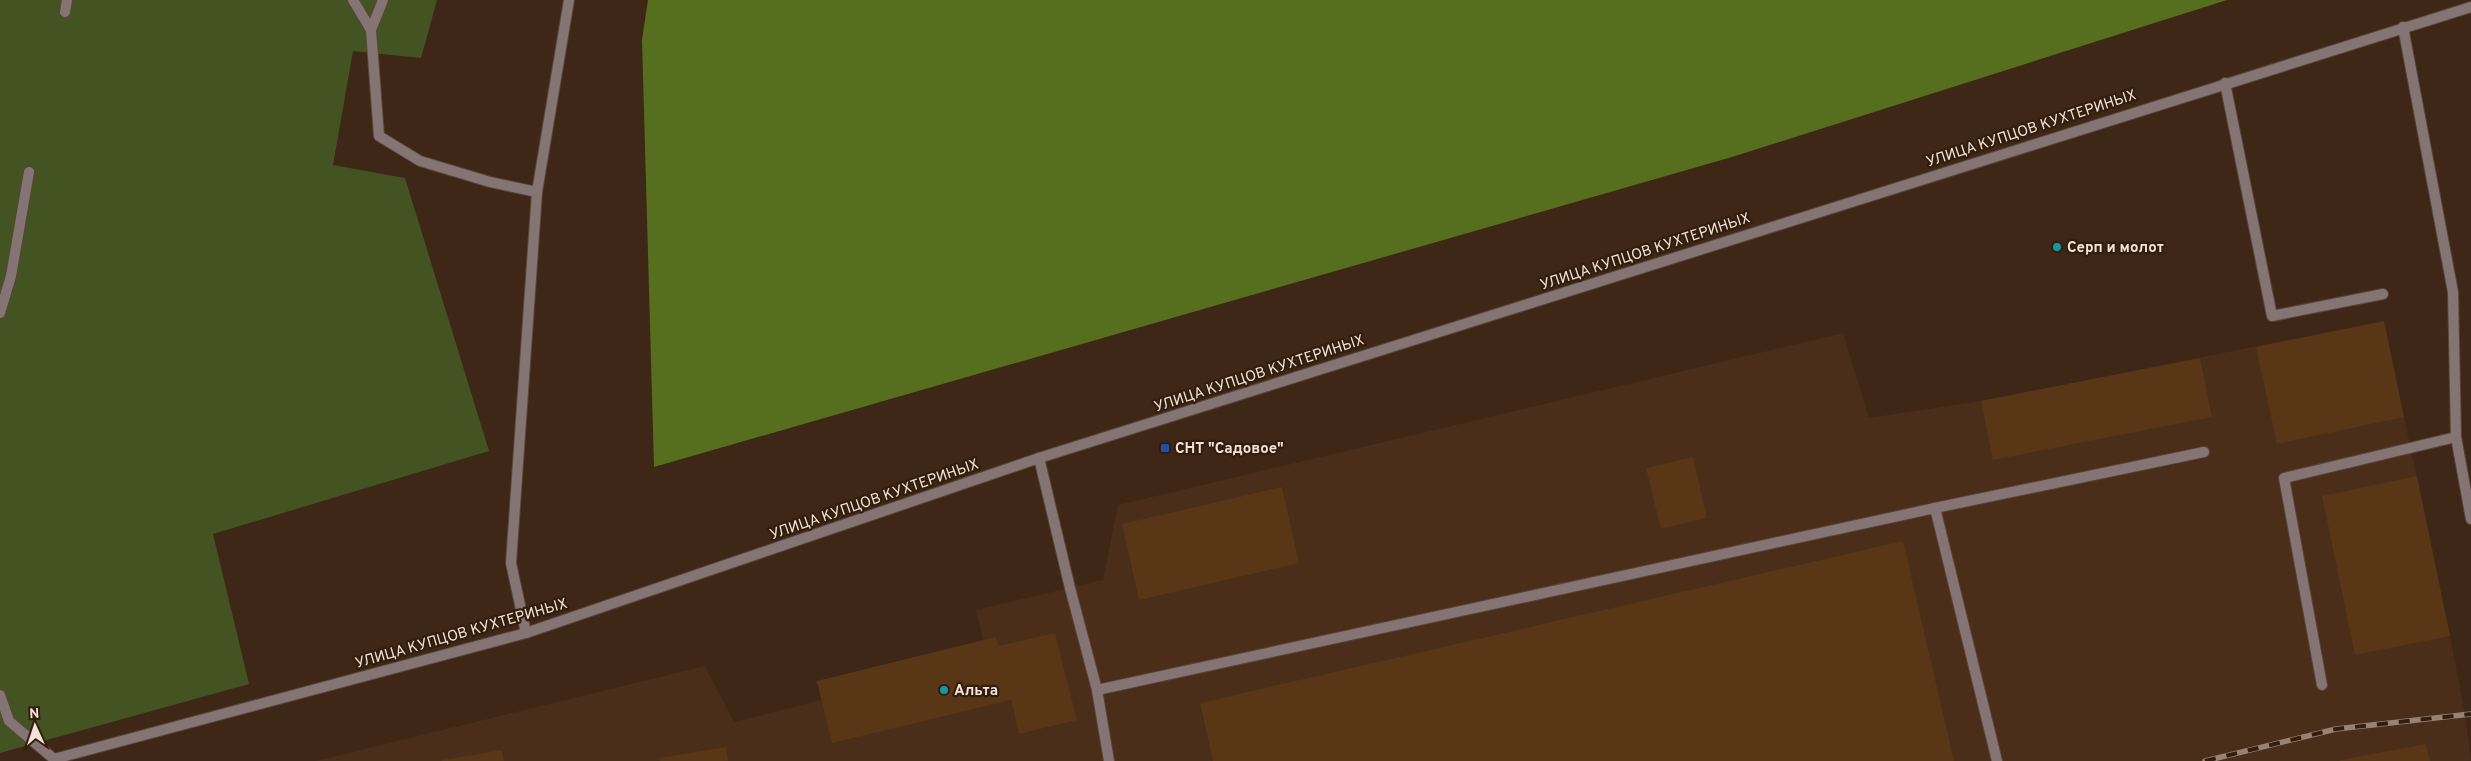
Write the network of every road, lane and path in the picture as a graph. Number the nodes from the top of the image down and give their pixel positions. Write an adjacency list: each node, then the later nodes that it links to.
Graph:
1 (67, 0): 6 (street)
2 (353, 0): 8 (street)
3 (383, 0): 8 (street)
4 (569, 0): 11 (street)
5 (2471, 7): 7 (street, УЛИЦА КУПЦОВ КУХТЕРИНЫХ)
6 (65, 12)
7 (2404, 27): 9 (street, УЛИЦА КУПЦОВ КУХТЕРИНЫХ); 14 (street)
8 (371, 30): 11 (street)
9 (2225, 83): 12 (street); 16 (street, УЛИЦА КУПЦОВ КУХТЕРИНЫХ)
10 (29, 172): 13 (street)
11 (537, 192): 19 (street)
12 (2383, 294)
13 (0, 313)
14 (2456, 437): 18 (street); 20 (street)
15 (2204, 452): 17 (street)
16 (1039, 458): 19 (street, УЛИЦА КУПЦОВ КУХТЕРИНЫХ); 21 (street)
17 (1935, 508): 21 (street); 25 (street)
18 (2471, 519)
19 (526, 633): 23 (street, УЛИЦА КУПЦОВ КУХТЕРИНЫХ)
20 (2322, 685)
21 (1097, 690): 24 (street)
22 (0, 695): 23 (street)
23 (49, 760)
24 (1109, 761)
25 (1997, 761)

